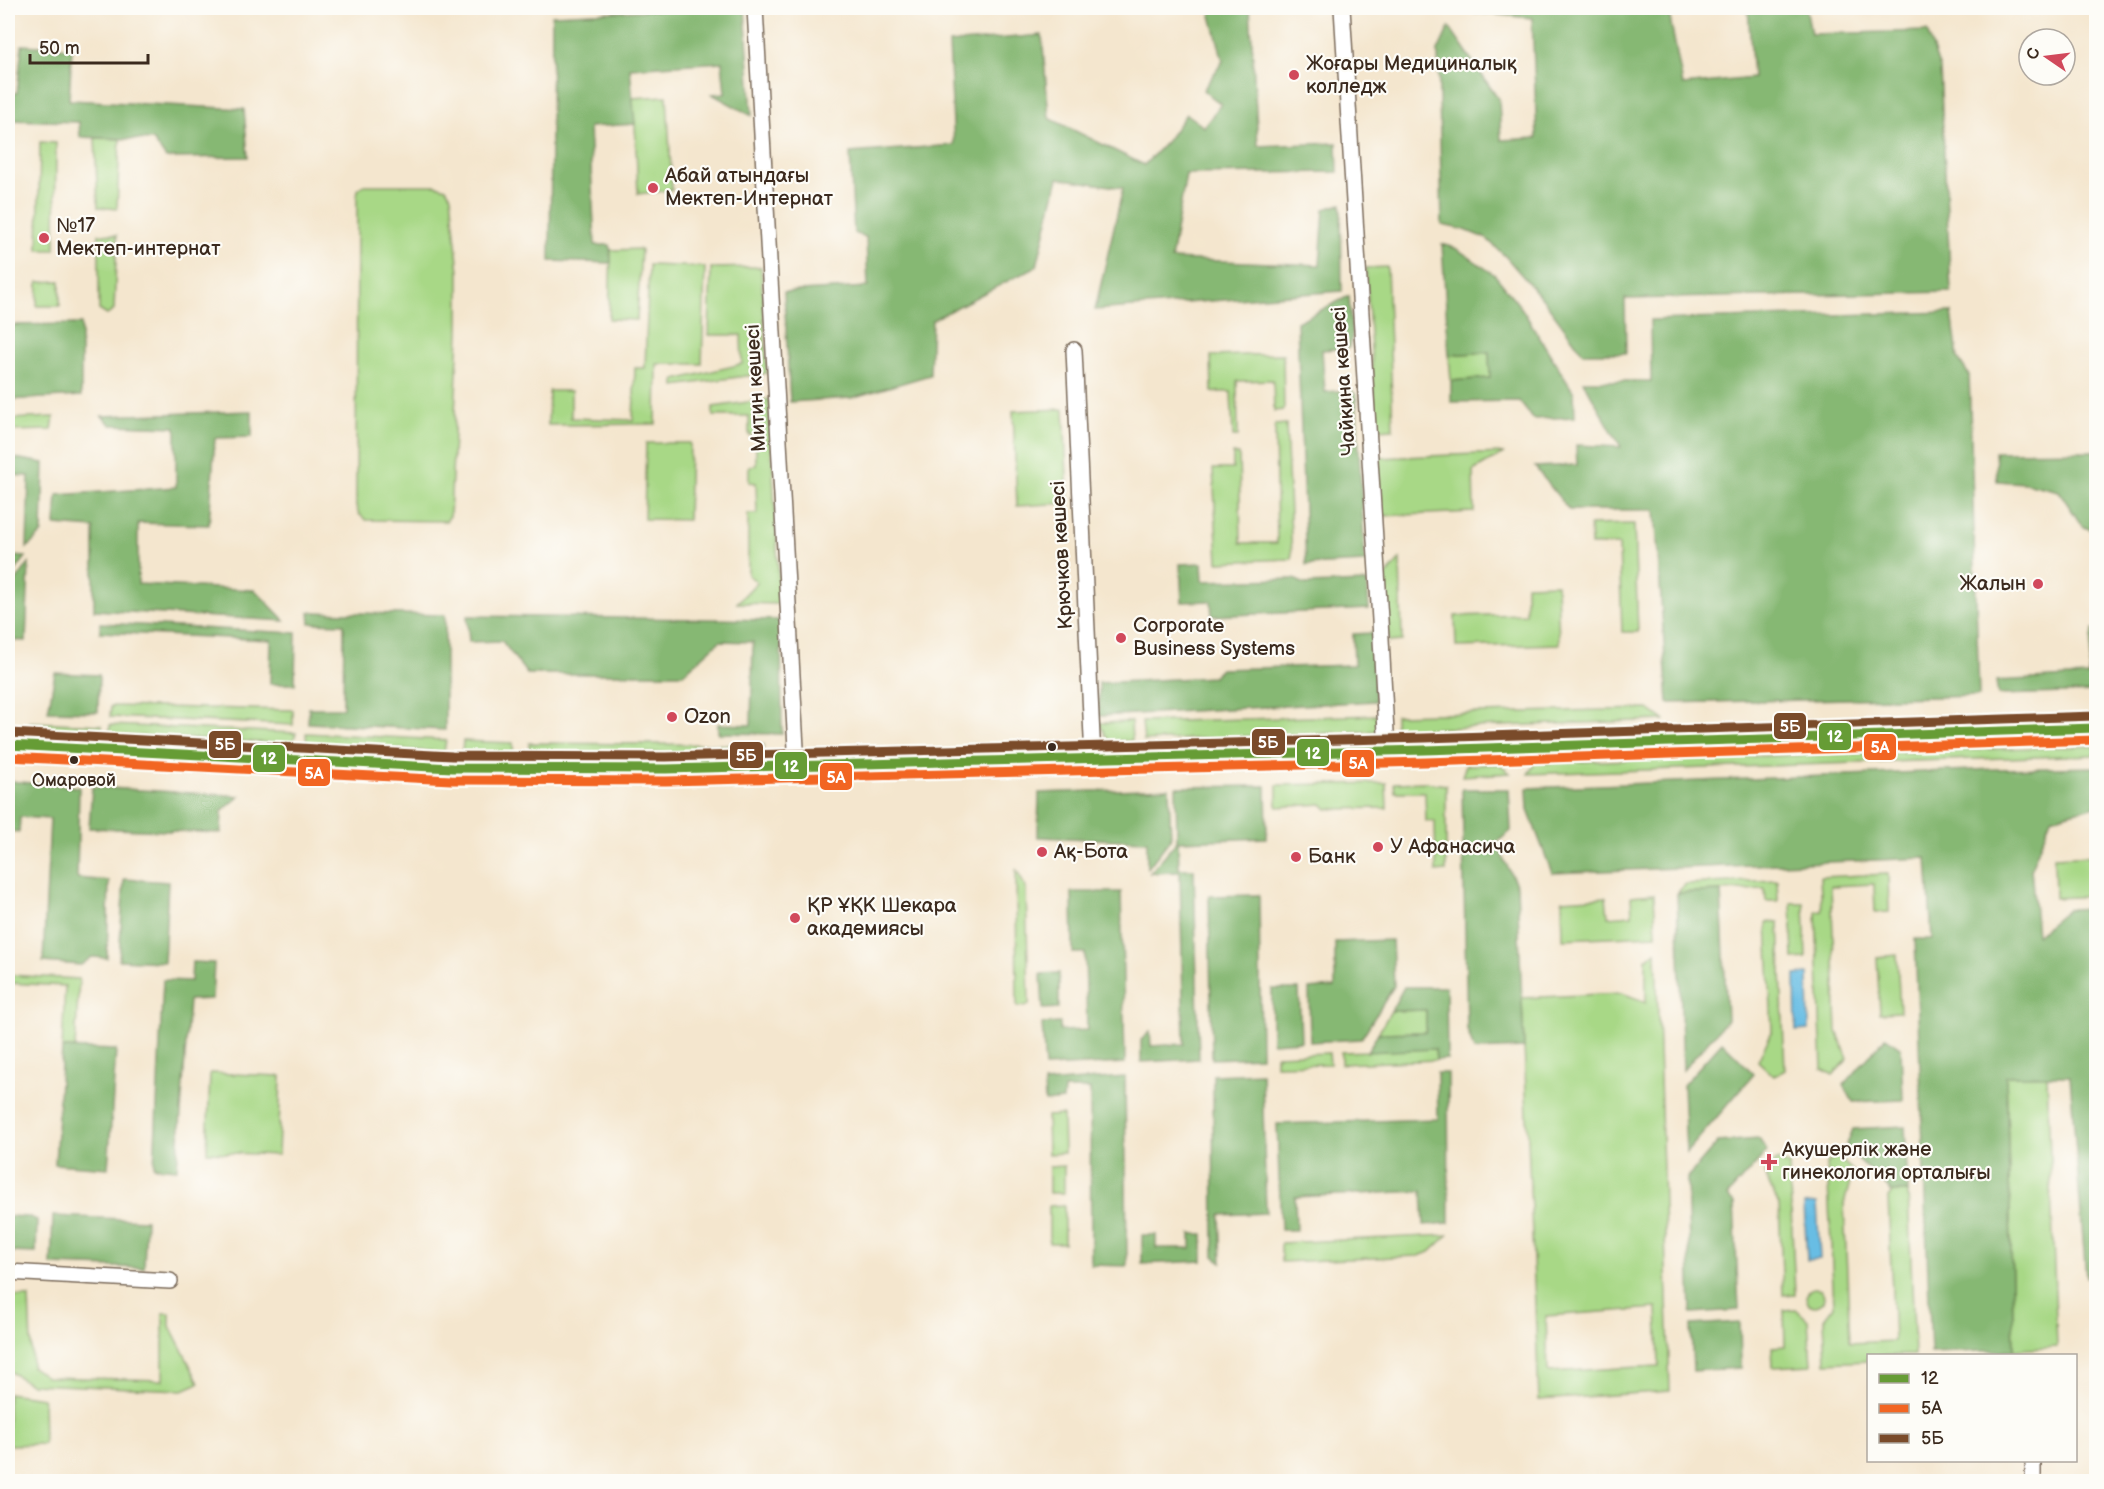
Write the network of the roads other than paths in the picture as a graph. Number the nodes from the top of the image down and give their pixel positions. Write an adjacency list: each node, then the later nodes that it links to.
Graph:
1 (755, 8): 8 (street, Митин көшесі)
2 (1342, 8): 6 (street, Чайкина көшесі)
3 (1074, 350): 7 (street, Крючков көшесі)
4 (2097, 729): 6 (main road)
5 (8, 745): 8 (main road)
6 (1387, 751): 7 (main road)
7 (1093, 759): 8 (main road)
8 (797, 766)
9 (8, 1272): 10 (street)
10 (170, 1281)
11 (2033, 1462): 12 (street)
12 (2033, 1482)

